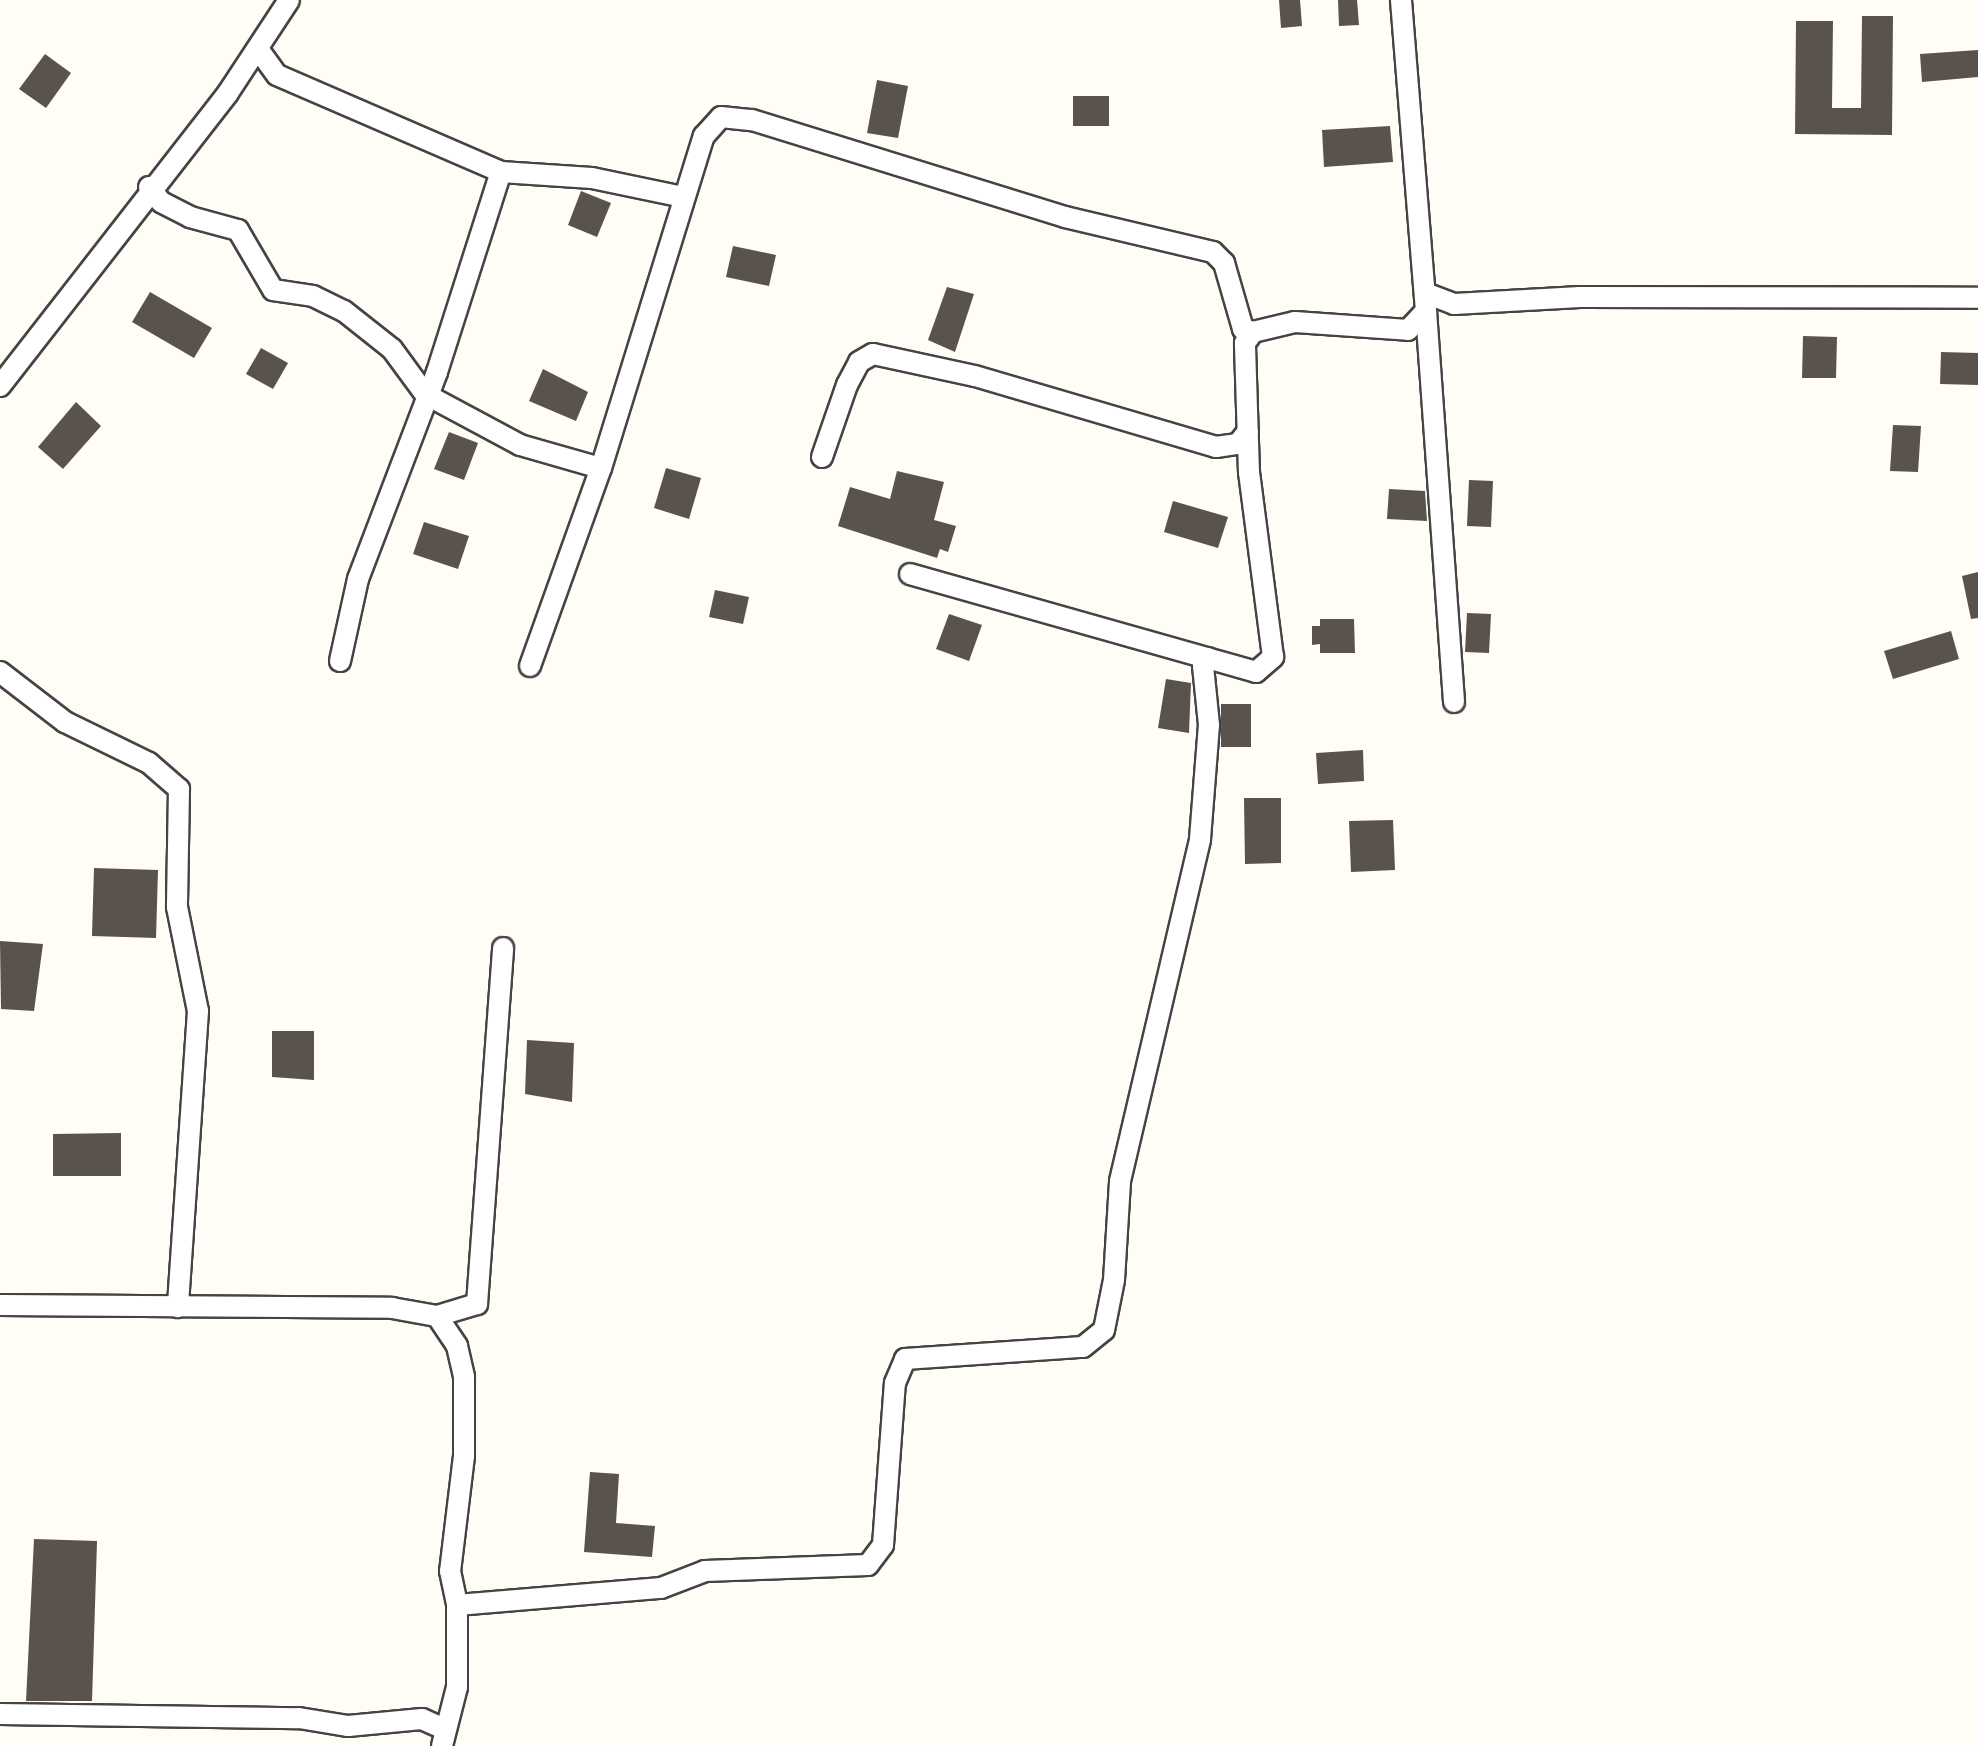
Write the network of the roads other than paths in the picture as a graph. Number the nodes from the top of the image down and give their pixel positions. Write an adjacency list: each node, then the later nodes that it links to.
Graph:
1 (289, 0): 3 (street)
2 (1402, 0): 8 (street)
3 (258, 49): 4 (street); 5 (street)
4 (501, 172): 6 (street); 11 (street)
5 (149, 187): 10 (street); 11 (street)
6 (683, 198): 9 (street); 14 (street)
7 (1978, 298): 8 (street)
8 (1427, 303): 9 (street); 20 (street)
9 (1253, 332): 12 (street)
10 (0, 386)
11 (425, 394): 14 (street); 17 (street)
12 (1248, 431): 13 (street); 16 (street)
13 (822, 457)
14 (601, 468): 18 (street)
15 (910, 574): 16 (street)
16 (1207, 658): 25 (street)
17 (340, 661)
18 (530, 666)
19 (0, 672): 23 (street)
20 (1454, 702)
21 (503, 948): 24 (street)
22 (0, 1305): 23 (street)
23 (178, 1306): 24 (street)
24 (437, 1316): 25 (street)
25 (458, 1605): 27 (street)
26 (0, 1714): 27 (street)
27 (443, 1737)

